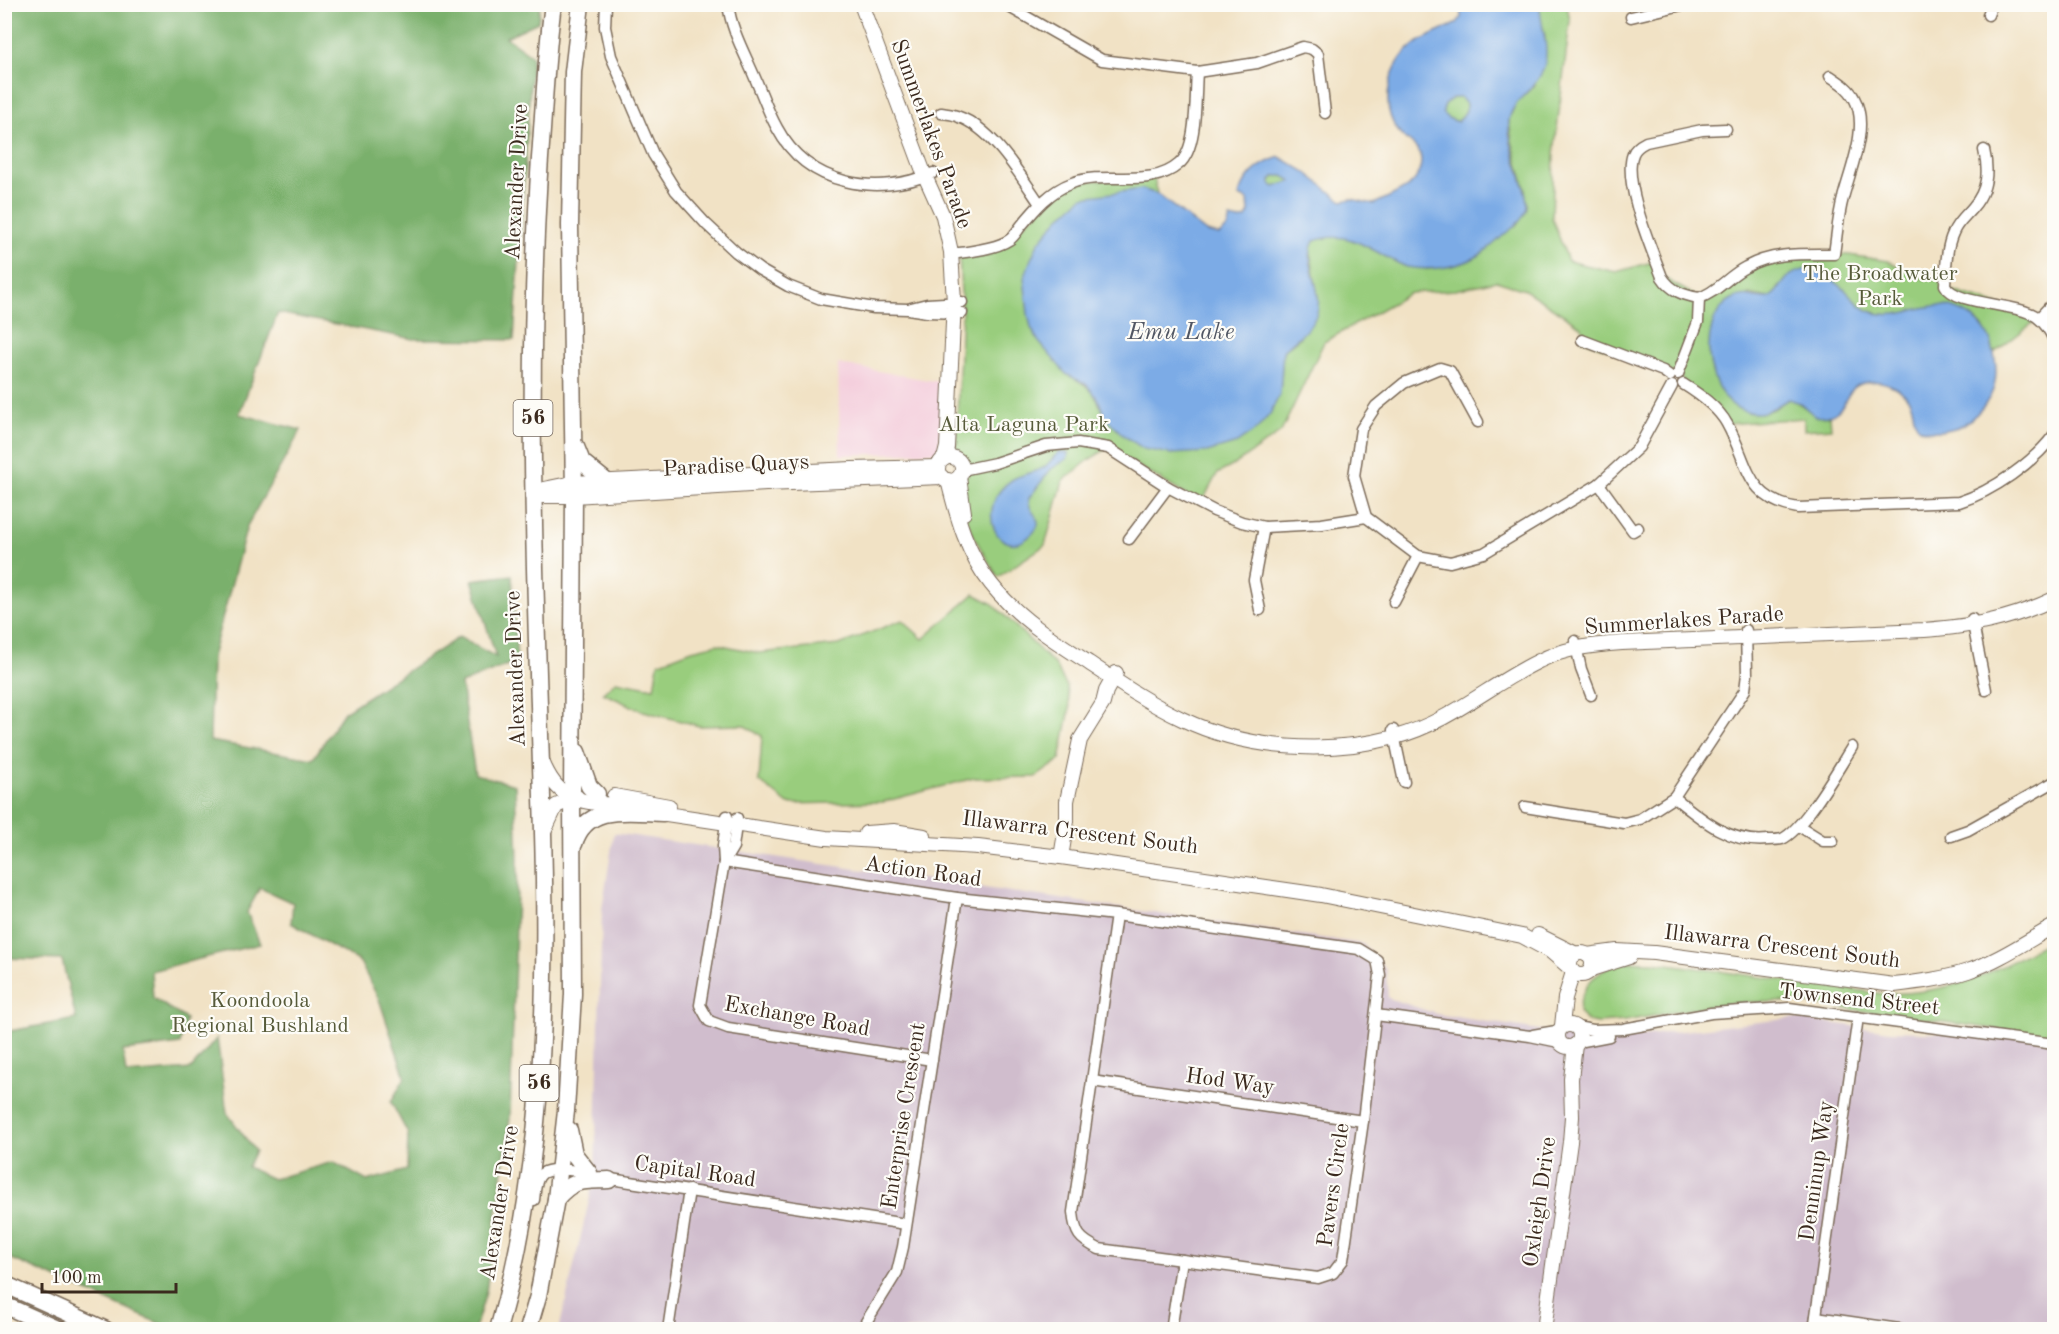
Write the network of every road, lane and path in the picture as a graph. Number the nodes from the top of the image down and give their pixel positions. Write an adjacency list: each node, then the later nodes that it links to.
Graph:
1 (553, 4): 35 (main road, Alexander Drive / 56)
2 (581, 4): 28 (main road, 56)
3 (606, 4): 21 (street)
4 (728, 4): 16 (street)
5 (861, 4): 16 (street, Summerlakes Parade)
6 (869, 4): 16 (street, Summerlakes Parade)
7 (1686, 4): 9 (street)
8 (1011, 8): 10 (street)
9 (1631, 17)
10 (1197, 72): 13 (street); 17 (street)
11 (1830, 76): 19 (street)
12 (940, 113): 17 (street)
13 (1325, 113)
14 (1726, 129): 19 (street)
15 (1984, 150): 22 (street)
16 (929, 174): 18 (street, Summerlakes Parade)
17 (1040, 204): 18 (street)
18 (955, 253): 21 (street, Summerlakes Parade)
19 (1699, 298): 25 (street)
20 (2055, 302): 22 (street)
21 (958, 308): 29 (street, Summerlakes Parade)
22 (2039, 318): 24 (street)
23 (1582, 340): 25 (street)
24 (2055, 340)
25 (1676, 380): 27 (street); 32 (street)
26 (1478, 422): 36 (street)
27 (2055, 435)
28 (573, 440): 31 (main road); 34 (main road, 56)
29 (951, 469): 30 (street, Paradise Quays); 33 (street, Paradise Quays); 48 (street, Summerlakes Parade)
30 (852, 475): 31 (street, Paradise Quays); 34 (street, Paradise Quays)
31 (607, 482): 34 (street, Paradise Quays)
32 (1599, 484): 38 (street); 40 (street)
33 (1168, 486): 37 (street, Paradise Quays); 39 (street)
34 (574, 490): 35 (street, Paradise Quays); 51 (main road, 56)
35 (533, 493): 54 (main road, Alexander Drive / 56)
36 (1365, 517): 37 (street, Paradise Quays); 40 (street)
37 (1264, 527): 44 (street)
38 (1638, 528)
39 (1130, 539)
40 (1418, 556): 43 (street)
41 (2055, 589): 45 (street, Summerlakes Parade)
42 (2055, 599): 45 (street, Summerlakes Parade)
43 (1394, 602)
44 (1260, 610)
45 (1973, 622): 46 (street, Summerlakes Parade); 49 (street)
46 (1746, 634): 47 (street, Summerlakes Parade); 58 (street)
47 (1576, 645): 50 (street); 52 (street, Summerlakes Parade)
48 (1120, 679): 52 (street, Summerlakes Parade); 68 (street)
49 (1986, 690)
50 (1591, 695)
51 (573, 728): 57 (main road); 59 (main road, 56)
52 (1394, 733): 55 (street)
53 (1852, 747): 63 (street)
54 (541, 759): 59 (street); 64 (main road, Alexander Drive / 56)
55 (1404, 782)
56 (2055, 782): 65 (street)
57 (597, 794): 59 (street, Illawarra Crescent South); 62 (street, Illawarra Crescent South)
58 (1674, 797): 60 (street); 63 (street)
59 (572, 798): 61 (street, Illawarra Crescent South); 64 (street); 67 (main road, 56)
60 (1525, 807)
61 (663, 813): 62 (street, Illawarra Crescent South); 67 (main road)
62 (731, 820): 68 (street, Illawarra Crescent South); 69 (street, Exchange Road)
63 (1799, 826): 66 (street)
64 (544, 832): 93 (main road, Alexander Drive / 56)
65 (1951, 836)
66 (1833, 841)
67 (572, 851): 85 (main road, 56)
68 (1058, 853): 74 (street, Illawarra Crescent South); 75 (street, Illawarra Crescent South)
69 (724, 862): 70 (street, Action Road); 83 (street, Exchange Road)
70 (957, 898): 71 (street, Action Road); 83 (street, Enterprise Crescent)
71 (1116, 915): 76 (street, Pavers Circle); 84 (street, Pavers Circle)
72 (2055, 926): 73 (street, Illawarra Crescent South)
73 (1636, 953): 74 (street, Illawarra Crescent South); 75 (street, Illawarra Crescent South)
74 (1581, 955): 75 (street); 75 (street)
75 (1580, 971): 78 (street)
76 (1376, 1015): 80 (street, Townsend Street); 86 (street, Pavers Circle)
77 (1858, 1017): 79 (street, Townsend Street); 82 (street, Townsend Street); 97 (street, Denninup Way)
78 (1568, 1027): 79 (street, Townsend Street); 80 (street, Townsend Street); 81 (street); 81 (street)
79 (1623, 1029): 81 (street, Townsend Street)
80 (1530, 1036): 81 (street, Townsend Street)
81 (1569, 1044): 105 (street, Oxleigh Drive)
82 (2055, 1044)
83 (932, 1060): 92 (street, Enterprise Crescent)
84 (1092, 1081): 86 (street, Hod Way); 94 (street, Pavers Circle)
85 (566, 1111): 87 (main road, 56); 88 (main road)
86 (1363, 1121): 94 (street, Pavers Circle)
87 (559, 1171): 88 (street, Capital Road); 91 (main road, 56); 93 (street)
88 (590, 1173): 89 (street, Capital Road)
89 (609, 1180): 90 (street, Capital Road); 91 (main road)
90 (689, 1190): 92 (street, Capital Road); 102 (street)
91 (556, 1199): 101 (main road, 56)
92 (906, 1224): 103 (street, Enterprise Crescent)
93 (520, 1231): 100 (main road, Alexander Drive / 56)
94 (1182, 1260): 104 (street)
95 (4, 1284): 99 (main road)
96 (4, 1305): 98 (main road)
97 (1816, 1317): 106 (street, Denninup Way); 107 (street)
98 (60, 1329)
99 (106, 1329)
100 (498, 1329)
101 (528, 1329)
102 (668, 1329)
103 (861, 1329)
104 (1171, 1329)
105 (1544, 1329)
106 (1814, 1329)
107 (1906, 1329)

